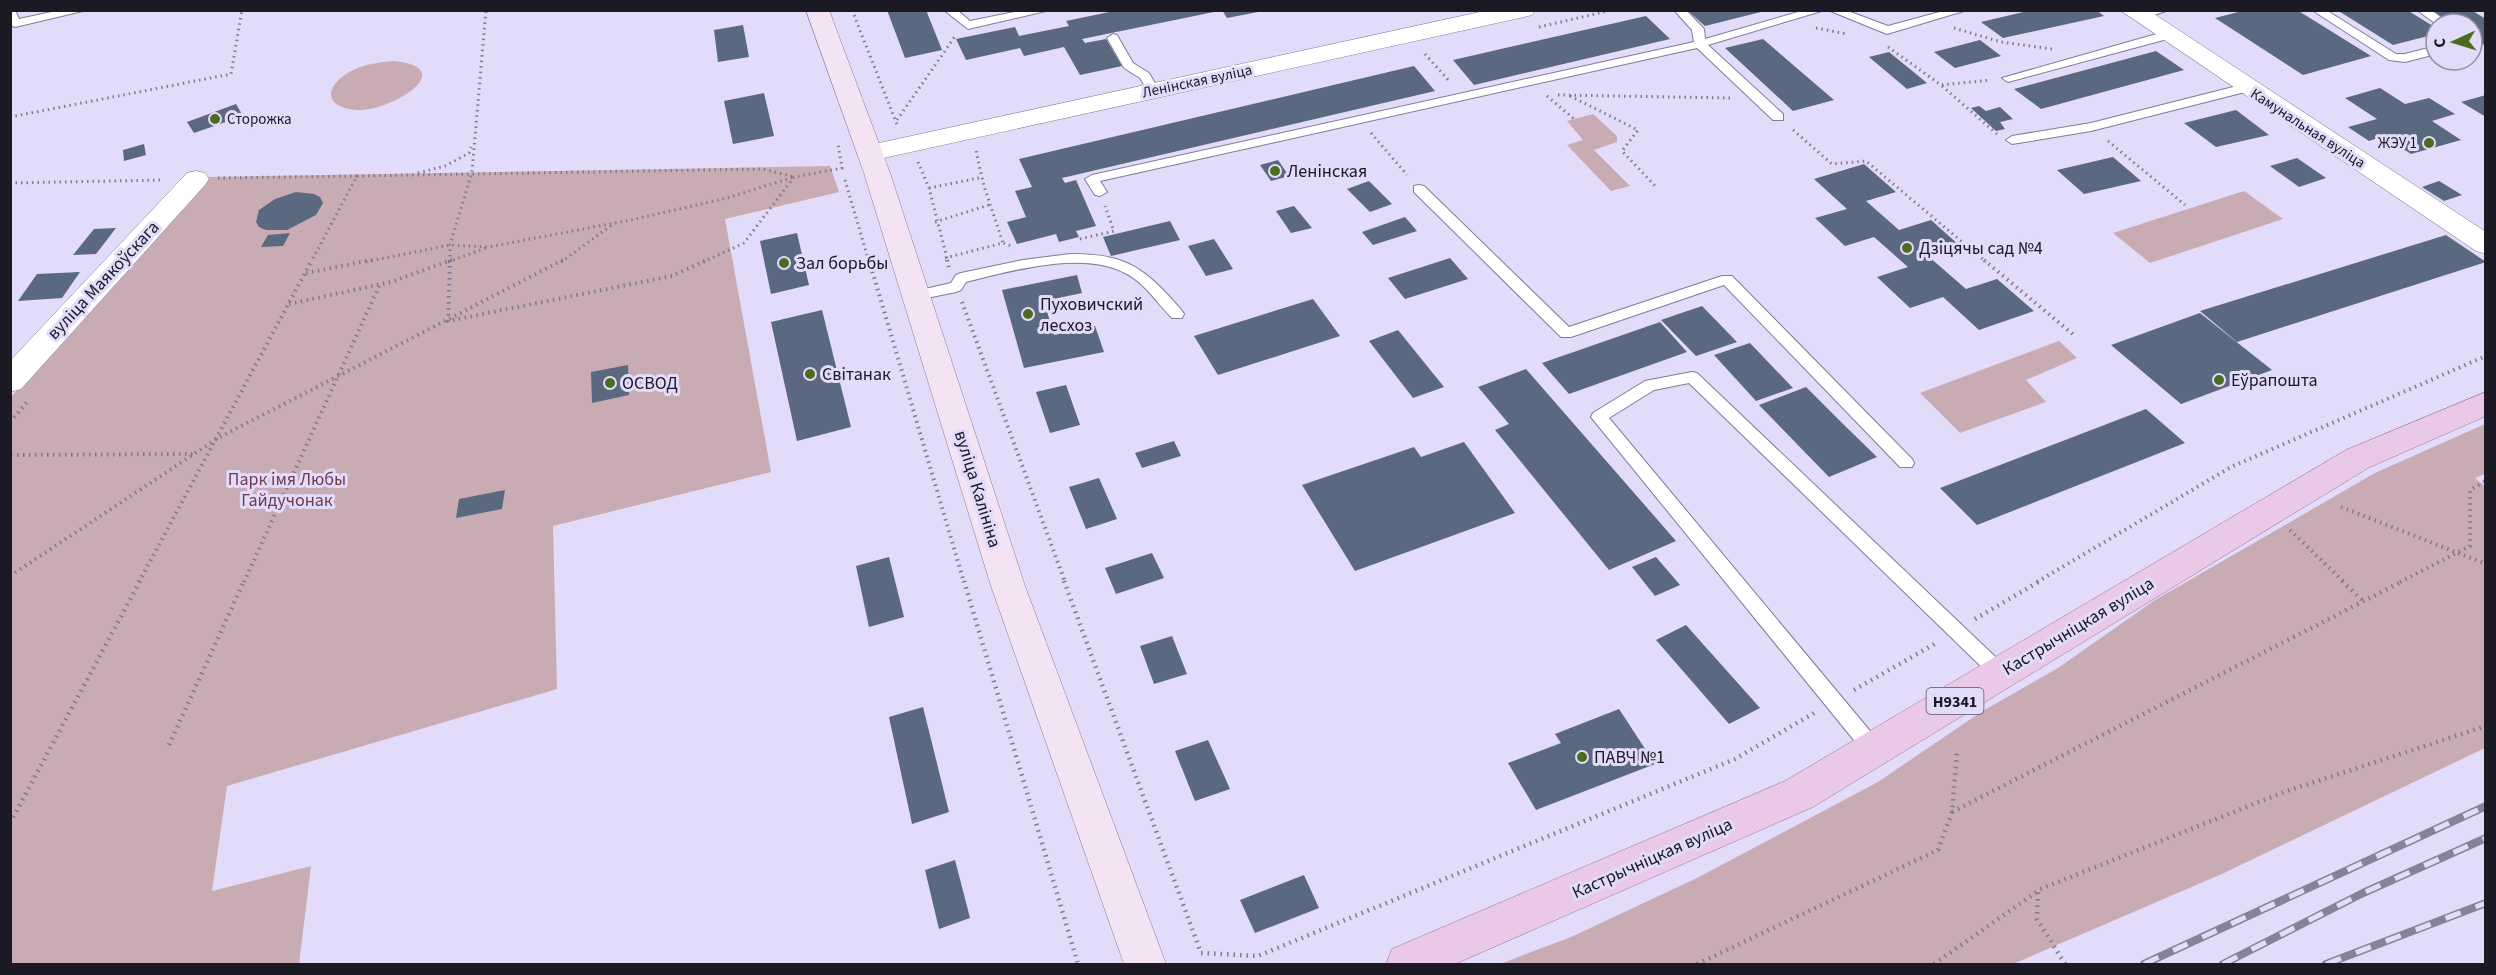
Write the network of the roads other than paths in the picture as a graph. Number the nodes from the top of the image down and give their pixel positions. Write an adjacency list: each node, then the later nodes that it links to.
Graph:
1 (82, 10): 11 (lane)
2 (818, 10): 21 (main road, вуліца Калініна)
3 (949, 10): 4 (lane)
4 (1045, 10)
5 (1524, 10): 18 (street, Ленінская вуліца)
6 (1679, 10): 14 (lane)
7 (1820, 10): 14 (lane)
8 (1833, 10): 9 (lane)
9 (1962, 10)
10 (2317, 10): 15 (lane)
11 (10, 12)
12 (2150, 18): 16 (lane); 17 (street, Камунальная вуліца)
13 (1113, 38): 18 (lane)
14 (1700, 44): 19 (lane); 24 (lane)
15 (2424, 53)
16 (2008, 78)
17 (2245, 88): 20 (lane); 25 (street, Камунальная вуліца)
18 (1153, 90): 21 (street, Ленінская вуліца)
19 (1778, 117)
20 (2012, 140)
21 (867, 146): 26 (main road, вуліца Калініна)
22 (196, 179): 28 (street, вуліца Маякоўскага)
23 (1419, 189): 30 (lane)
24 (1100, 192)
25 (2486, 245)
26 (917, 295): 27 (lane); 33 (main road, вуліца Калініна)
27 (1177, 314)
28 (10, 381)
29 (2486, 403): 31 (main road, Кастрычніцкая вуліца / Н9341)
30 (1906, 463)
31 (2000, 673): 32 (main road, Кастрычніцкая вуліца / Н9341); 32 (lane)
32 (1873, 749): 34 (main road, Кастрычніцкая вуліца / Н9341)
33 (1145, 964)
34 (1407, 964)

